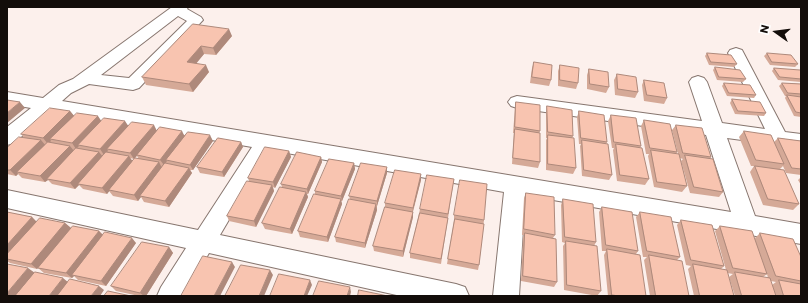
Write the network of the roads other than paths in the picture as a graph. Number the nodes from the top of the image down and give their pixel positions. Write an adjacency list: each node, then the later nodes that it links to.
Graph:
1 (175, 8): 3 (street); 3 (street); 5 (street)
2 (736, 54): 11 (street)
3 (86, 78): 5 (street)
4 (698, 82): 9 (street)
5 (65, 89): 8 (street)
6 (7, 98): 8 (street)
7 (517, 102): 9 (street)
8 (46, 105): 10 (street); 13 (street)
9 (715, 130): 11 (street); 16 (street)
10 (7, 138)
11 (779, 138): 12 (street)
12 (801, 141)
13 (265, 142): 14 (street); 18 (street)
14 (515, 185): 16 (street); 21 (street)
15 (7, 199): 18 (street)
16 (747, 225): 17 (street)
17 (801, 234)
18 (204, 241): 19 (street); 20 (street)
19 (170, 296)
20 (456, 296)
21 (506, 296)

